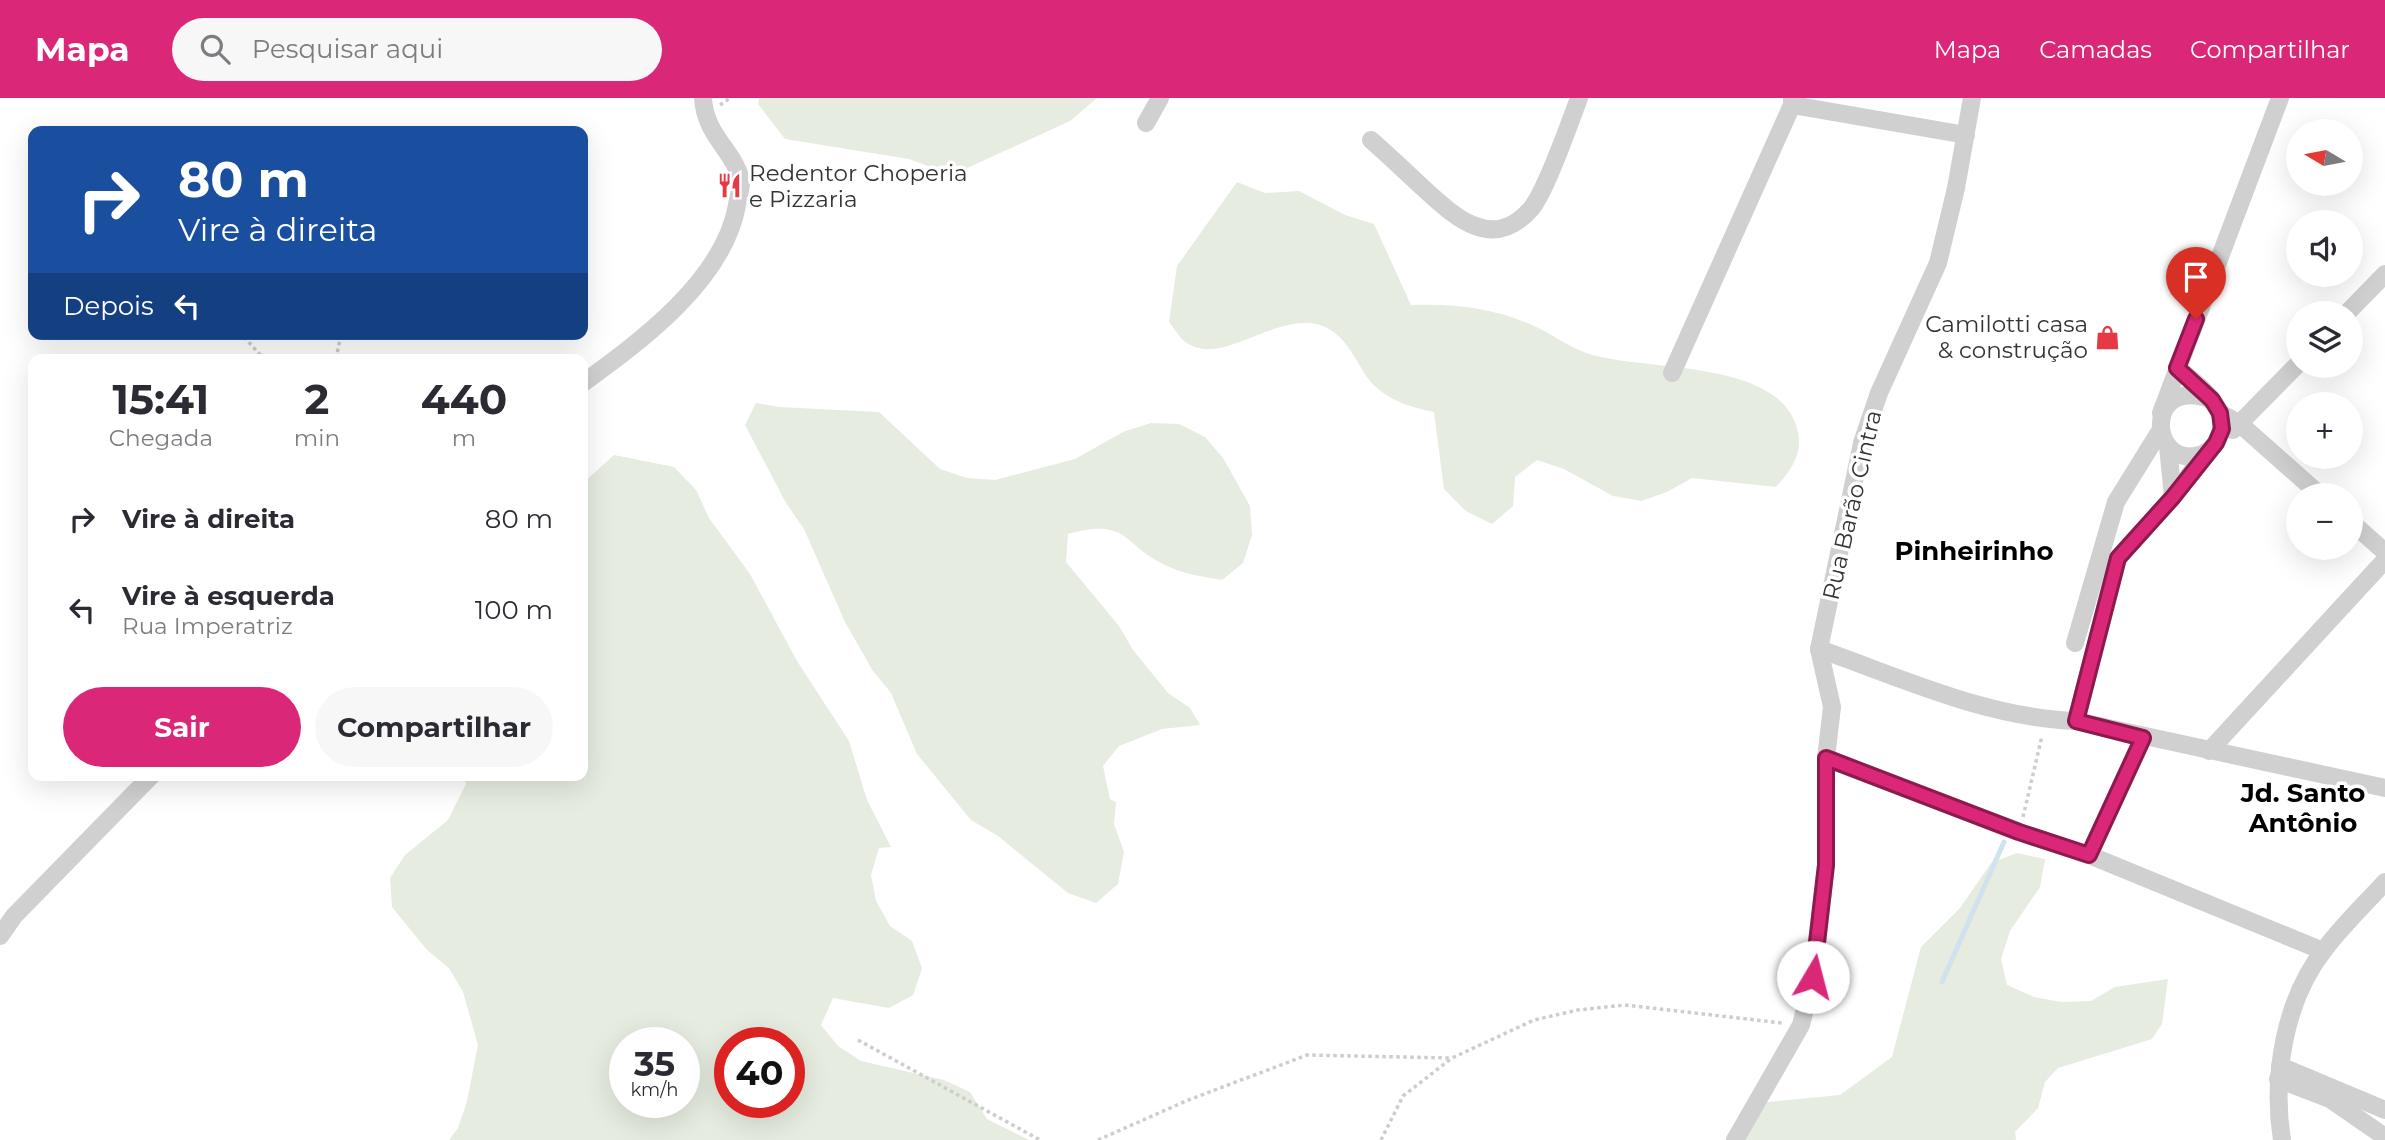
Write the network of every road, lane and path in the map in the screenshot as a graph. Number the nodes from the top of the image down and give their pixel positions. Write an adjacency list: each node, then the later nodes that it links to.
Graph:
1 (703, 98): 17 (street)
2 (1160, 98): 7 (street)
3 (1579, 98): 9 (street)
4 (1972, 98): 8 (street, Rua Barão Cintra)
5 (2280, 98): 14 (street)
6 (1792, 102): 8 (street); 15 (street)
7 (1146, 123)
8 (1966, 135): 28 (street, Rua Barão Cintra)
9 (1371, 140)
10 (2385, 274): 11 (street)
11 (2359, 301)
12 (247, 340): 13 (path)
13 (259, 354)
14 (2177, 368): 18 (street); 20 (street)
15 (1672, 373)
16 (2286, 376): 19 (street)
17 (588, 379)
18 (2216, 406): 19 (street); 20 (street); 21 (street)
19 (2239, 424): 21 (street); 22 (street)
20 (2163, 430): 21 (street); 23 (street); 27 (street)
21 (2211, 448): 23 (street)
22 (2306, 483)
23 (2173, 497): 30 (street)
24 (2363, 533): 25 (street)
25 (2385, 552)
26 (2385, 560): 32 (street)
27 (2075, 643)
28 (1819, 649): 29 (street); 33 (street, Rua Barão Cintra)
29 (2046, 720): 30 (street); 36 (path)
30 (2076, 721): 31 (street)
31 (2143, 738): 32 (street); 37 (street)
32 (2209, 751): 35 (street)
33 (1826, 758): 36 (street); 41 (street, Rua Barão Cintra)
34 (146, 781): 39 (street)
35 (2385, 788)
36 (2019, 832): 37 (street)
37 (2089, 855): 40 (street)
38 (2385, 882): 40 (street)
39 (0, 936)
40 (2322, 951): 44 (street)
41 (1801, 1025): 43 (path); 50 (street, Rua Barão Cintra)
42 (858, 1040): 47 (path)
43 (1452, 1058): 48 (path); 49 (path)
44 (2279, 1072): 45 (street); 46 (street); 51 (street)
45 (2385, 1110)
46 (2385, 1137)
47 (1040, 1140)
48 (1097, 1140)
49 (1381, 1140)
50 (1735, 1140)
51 (2282, 1140)

